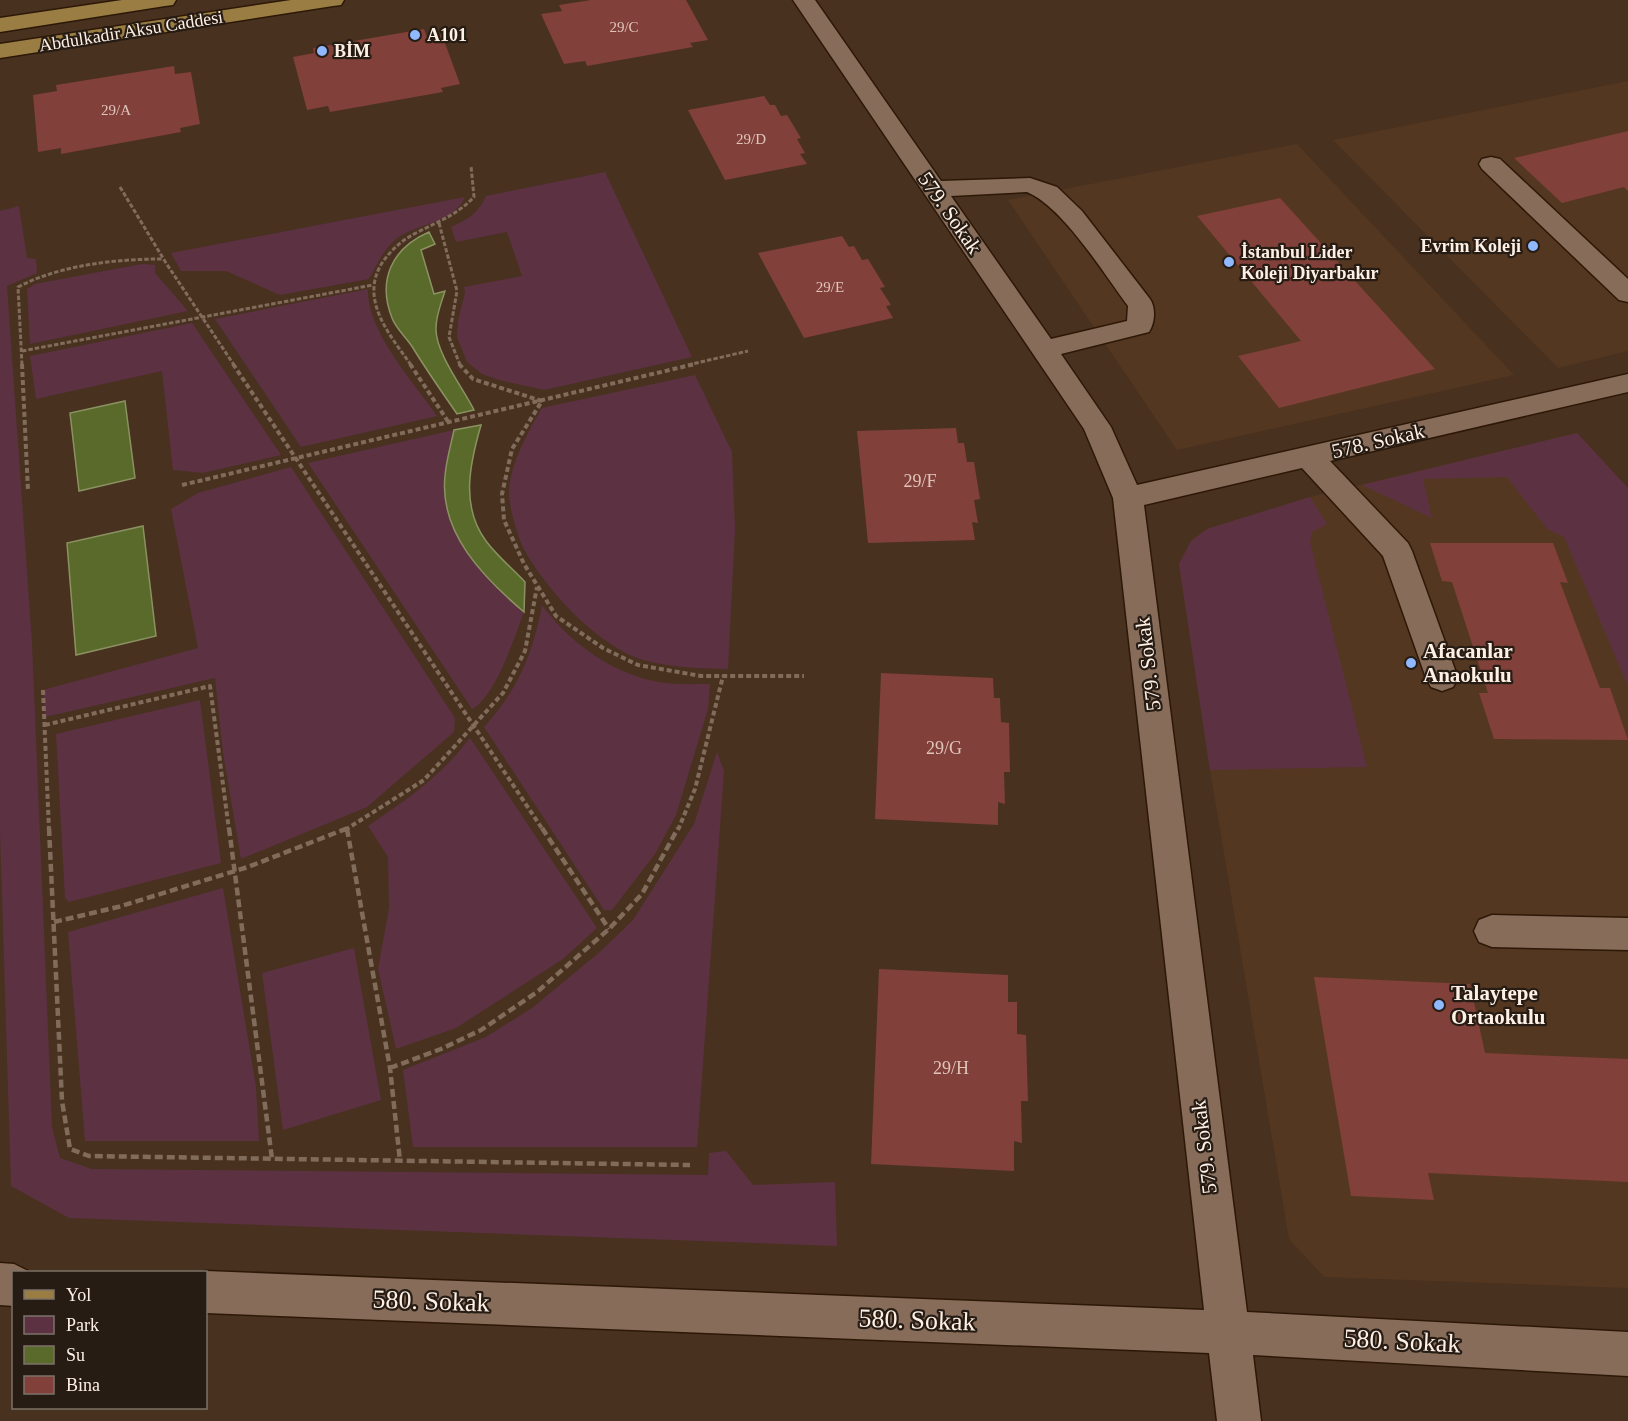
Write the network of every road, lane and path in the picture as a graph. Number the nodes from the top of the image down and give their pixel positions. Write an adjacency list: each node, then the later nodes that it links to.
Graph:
1 (165, 0): 4 (main road, Abdulkadir Aksu Caddesi)
2 (333, 0): 5 (main road, Abdulkadir Aksu Caddesi)
3 (804, 0): 9 (street, 579. Sokak)
4 (0, 25)
5 (0, 51)
6 (1491, 164): 13 (street)
7 (471, 166): 10 (path)
8 (120, 187): 11 (path)
9 (934, 189): 15 (street, 579. Sokak); 15 (street)
10 (439, 223): 12 (path); 19 (path)
11 (163, 259): 14 (path); 16 (path)
12 (374, 285): 14 (path); 20 (path)
13 (1628, 294)
14 (202, 316): 16 (path); 22 (path)
15 (1045, 349): 25 (street, 579. Sokak)
16 (22, 351): 24 (path)
17 (748, 351): 19 (path)
18 (1628, 383): 21 (street, 578. Sokak)
19 (542, 401): 20 (path); 26 (path)
20 (449, 423): 22 (path)
21 (1309, 457): 25 (street, 578. Sokak); 29 (street)
22 (296, 459): 23 (path); 32 (path)
23 (182, 485)
24 (28, 491)
25 (1128, 498): 44 (street, 579. Sokak)
26 (537, 586): 27 (path); 32 (path)
27 (723, 676): 28 (path); 36 (path)
28 (804, 676)
29 (1442, 678)
30 (43, 690): 31 (path)
31 (45, 725): 34 (path); 35 (path)
32 (474, 727): 33 (path); 36 (path)
33 (347, 829): 34 (path); 39 (path)
34 (233, 872): 35 (path); 40 (path)
35 (54, 922): 40 (path)
36 (609, 929): 39 (path)
37 (1492, 931): 38 (street)
38 (1628, 934)
39 (390, 1068): 41 (path)
40 (272, 1159): 41 (path)
41 (400, 1161): 42 (path)
42 (690, 1165)
43 (207, 1292): 44 (street, 580. Sokak)
44 (1226, 1332): 45 (street, 580. Sokak); 46 (street, 579. Sokak)
45 (1628, 1353)
46 (1239, 1421)

